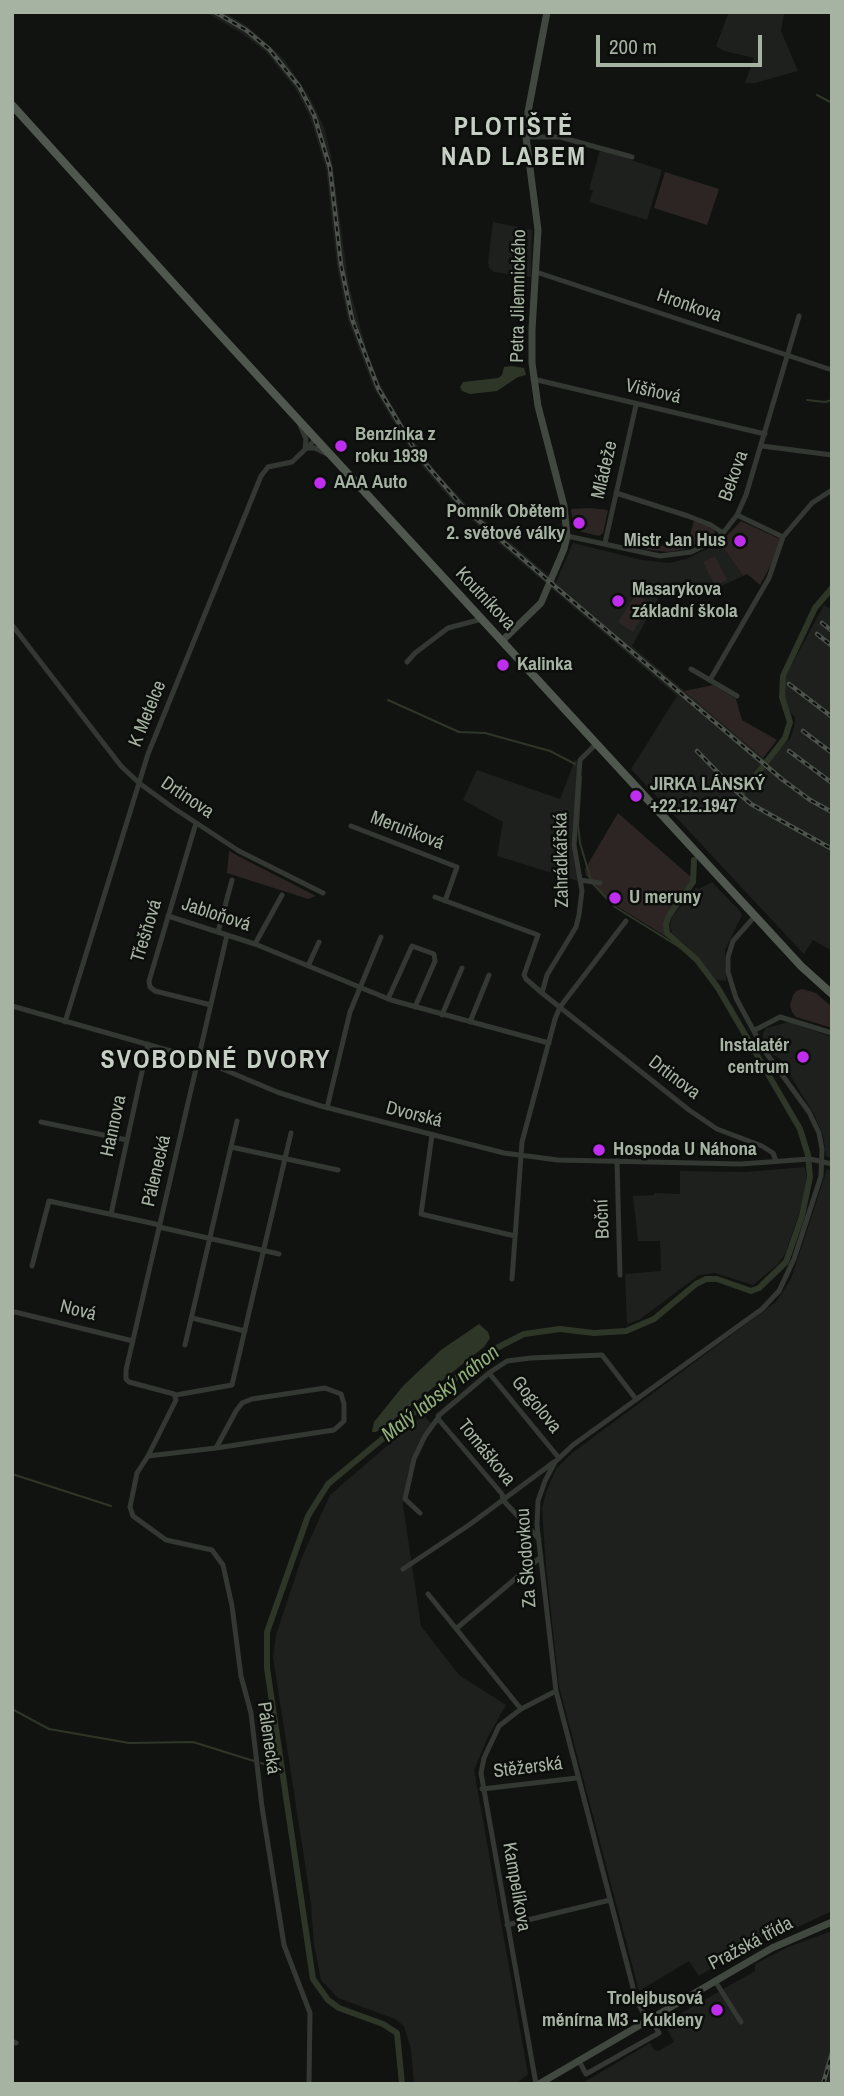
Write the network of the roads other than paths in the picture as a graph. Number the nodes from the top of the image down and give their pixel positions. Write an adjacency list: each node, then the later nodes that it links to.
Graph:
1 (547, 12): 3 (street, Petra Jilemnického)
2 (12, 105): 11 (main road, Koutníkova)
3 (526, 137): 4 (street); 5 (street, Petra Jilemnického)
4 (632, 157)
5 (536, 272): 7 (street, Hronkova); 9 (street, Petra Jilemnického)
6 (799, 316): 7 (street, Bekova)
7 (787, 356): 8 (street, Hronkova); 12 (street, Bekova)
8 (832, 370)
9 (533, 379): 10 (street, Višňová); 22 (street, Petra Jilemnického)
10 (636, 405): 12 (street, Višňová); 19 (street, Mládeže)
11 (295, 416): 13 (main road, Koutníkova); 15 (street)
12 (765, 434): 14 (street, Bekova)
13 (316, 439): 15 (street, K Metelce); 17 (main road, Koutníkova)
14 (762, 446): 16 (street); 20 (street, Bekova)
15 (304, 450): 17 (street); 33 (street, K Metelce)
16 (832, 455)
17 (333, 457): 25 (main road, Koutníkova)
18 (832, 490): 23 (street)
19 (616, 493): 21 (street, Bekova); 24 (street, Mládeže)
20 (737, 514): 21 (street, Bekova); 23 (street)
21 (723, 533): 24 (street)
22 (567, 536): 24 (street); 27 (street, Petra Jilemnického)
23 (783, 537): 30 (street)
24 (605, 543)
25 (482, 619): 27 (main road, Koutníkova); 28 (street)
26 (12, 625): 33 (street, Drtinova)
27 (502, 641): 32 (main road, Koutníkova)
28 (407, 663)
29 (691, 669): 30 (street)
30 (710, 680): 31 (street)
31 (737, 696)
32 (597, 743): 37 (street, Zahrádkářská); 43 (main road, Koutníkova)
33 (139, 783): 34 (street, Drtinova); 63 (street, K Metelce)
34 (196, 823): 39 (street, Drtinova); 44 (street, Třešňová)
35 (351, 826): 42 (street, Meruňková)
36 (232, 880): 46 (street)
37 (580, 880): 38 (street); 55 (street, Zahrádkářská)
38 (600, 883)
39 (323, 893)
40 (282, 895): 50 (street, Jabloňová)
41 (435, 897): 42 (street)
42 (445, 901): 55 (street)
43 (755, 915): 56 (main road, Koutníkova); 65 (street, Za Škodovkou)
44 (168, 916): 46 (street, Jabloňová); 58 (street, Třešňová)
45 (626, 921): 61 (street)
46 (218, 932): 47 (street, Jabloňová)
47 (227, 935): 50 (street, Jabloňová); 58 (street, Pálenecká)
48 (381, 937): 54 (street)
49 (319, 942): 51 (street)
50 (255, 944): 51 (street, Jabloňová)
51 (308, 967): 54 (street, Jabloňová)
52 (461, 968): 62 (street)
53 (489, 975): 64 (street)
54 (359, 988): 57 (street, Jabloňová); 70 (street)
55 (542, 993): 61 (street)
56 (832, 994)
57 (388, 999): 60 (street, Jabloňová); 60 (street)
58 (211, 1005): 69 (street, Pálenecká)
59 (12, 1006): 63 (street, Dvorská)
60 (415, 1007): 62 (street, Jabloňová)
61 (560, 1007): 67 (street); 80 (street, Drtinova)
62 (442, 1015): 64 (street, Jabloňová)
63 (65, 1022): 68 (street, Dvorská)
64 (470, 1022): 67 (street, Jabloňová)
65 (755, 1030): 66 (street); 81 (street, Za Škodovkou)
66 (832, 1033)
67 (549, 1043): 77 (street)
68 (148, 1044): 69 (street, Dvorská); 75 (street, Hannova)
69 (199, 1059): 70 (street, Dvorská); 87 (street, Pálenecká)
70 (327, 1108): 74 (street, Dvorská)
71 (237, 1121): 76 (street)
72 (41, 1122): 75 (street)
73 (291, 1133): 78 (street)
74 (432, 1136): 77 (street, Dvorská); 88 (street)
75 (127, 1140): 86 (street, Hannova)
76 (231, 1147): 78 (street); 89 (street)
77 (520, 1156): 79 (street, Dvorská); 88 (street)
78 (285, 1158): 83 (street); 90 (street)
79 (617, 1161): 80 (street, Dvorská); 93 (street, Boční)
80 (776, 1161): 81 (street, Dvorská)
81 (824, 1161): 82 (street); 102 (street, Za Škodovkou)
82 (832, 1164)
83 (330, 1168): 84 (street); 85 (street)
84 (338, 1170)
85 (328, 1177)
86 (111, 1214): 87 (street); 92 (street)
87 (160, 1226): 89 (street); 98 (street, Pálenecká)
88 (515, 1236): 94 (street)
89 (211, 1238): 90 (street); 96 (street)
90 (264, 1251): 91 (street); 97 (street)
91 (279, 1254)
92 (32, 1266)
93 (620, 1275)
94 (512, 1279)
95 (15, 1312): 98 (street, Nová)
96 (192, 1318): 97 (street); 99 (street)
97 (245, 1331): 101 (street)
98 (133, 1341): 101 (street, Pálenecká)
99 (185, 1345)
100 (489, 1373): 102 (street, Tomáškova); 103 (street, Tomáškova); 106 (street, Gogolova)
101 (176, 1395): 105 (street, Pálenecká)
102 (636, 1399): 106 (street, Za Škodovkou)
103 (438, 1416): 107 (street, Tomáškova); 108 (street, Tomáškova)
104 (216, 1448): 104 (street); 105 (street)
105 (148, 1456): 125 (street, Pálenecká)
106 (557, 1460): 107 (street); 109 (street, Za Škodovkou)
107 (503, 1500): 109 (street, Tomáškova); 111 (street)
108 (420, 1513)
109 (539, 1539): 110 (street, Za Škodovkou)
110 (541, 1557): 113 (street); 114 (street, Za Škodovkou)
111 (403, 1569)
112 (428, 1594): 113 (street)
113 (457, 1628): 115 (street)
114 (556, 1691): 115 (street, Kampelíkova); 116 (street, Za Škodovkou)
115 (521, 1709): 117 (street, Kampelíkova)
116 (577, 1777): 117 (street, Stěžerská); 118 (street, Za Škodovkou)
117 (482, 1789): 120 (street, Kampelíkova)
118 (610, 1900): 120 (street); 122 (street, Za Škodovkou)
119 (832, 1922): 121 (street, Pražská třída)
120 (507, 1925): 126 (street, Kampelíkova)
121 (715, 1981): 122 (street, Pražská třída); 123 (street)
122 (649, 2019): 124 (street, Pražská třída); 124 (street)
123 (741, 2022)
124 (579, 2061): 126 (street, Pražská třída)
125 (309, 2084)
126 (538, 2084)

